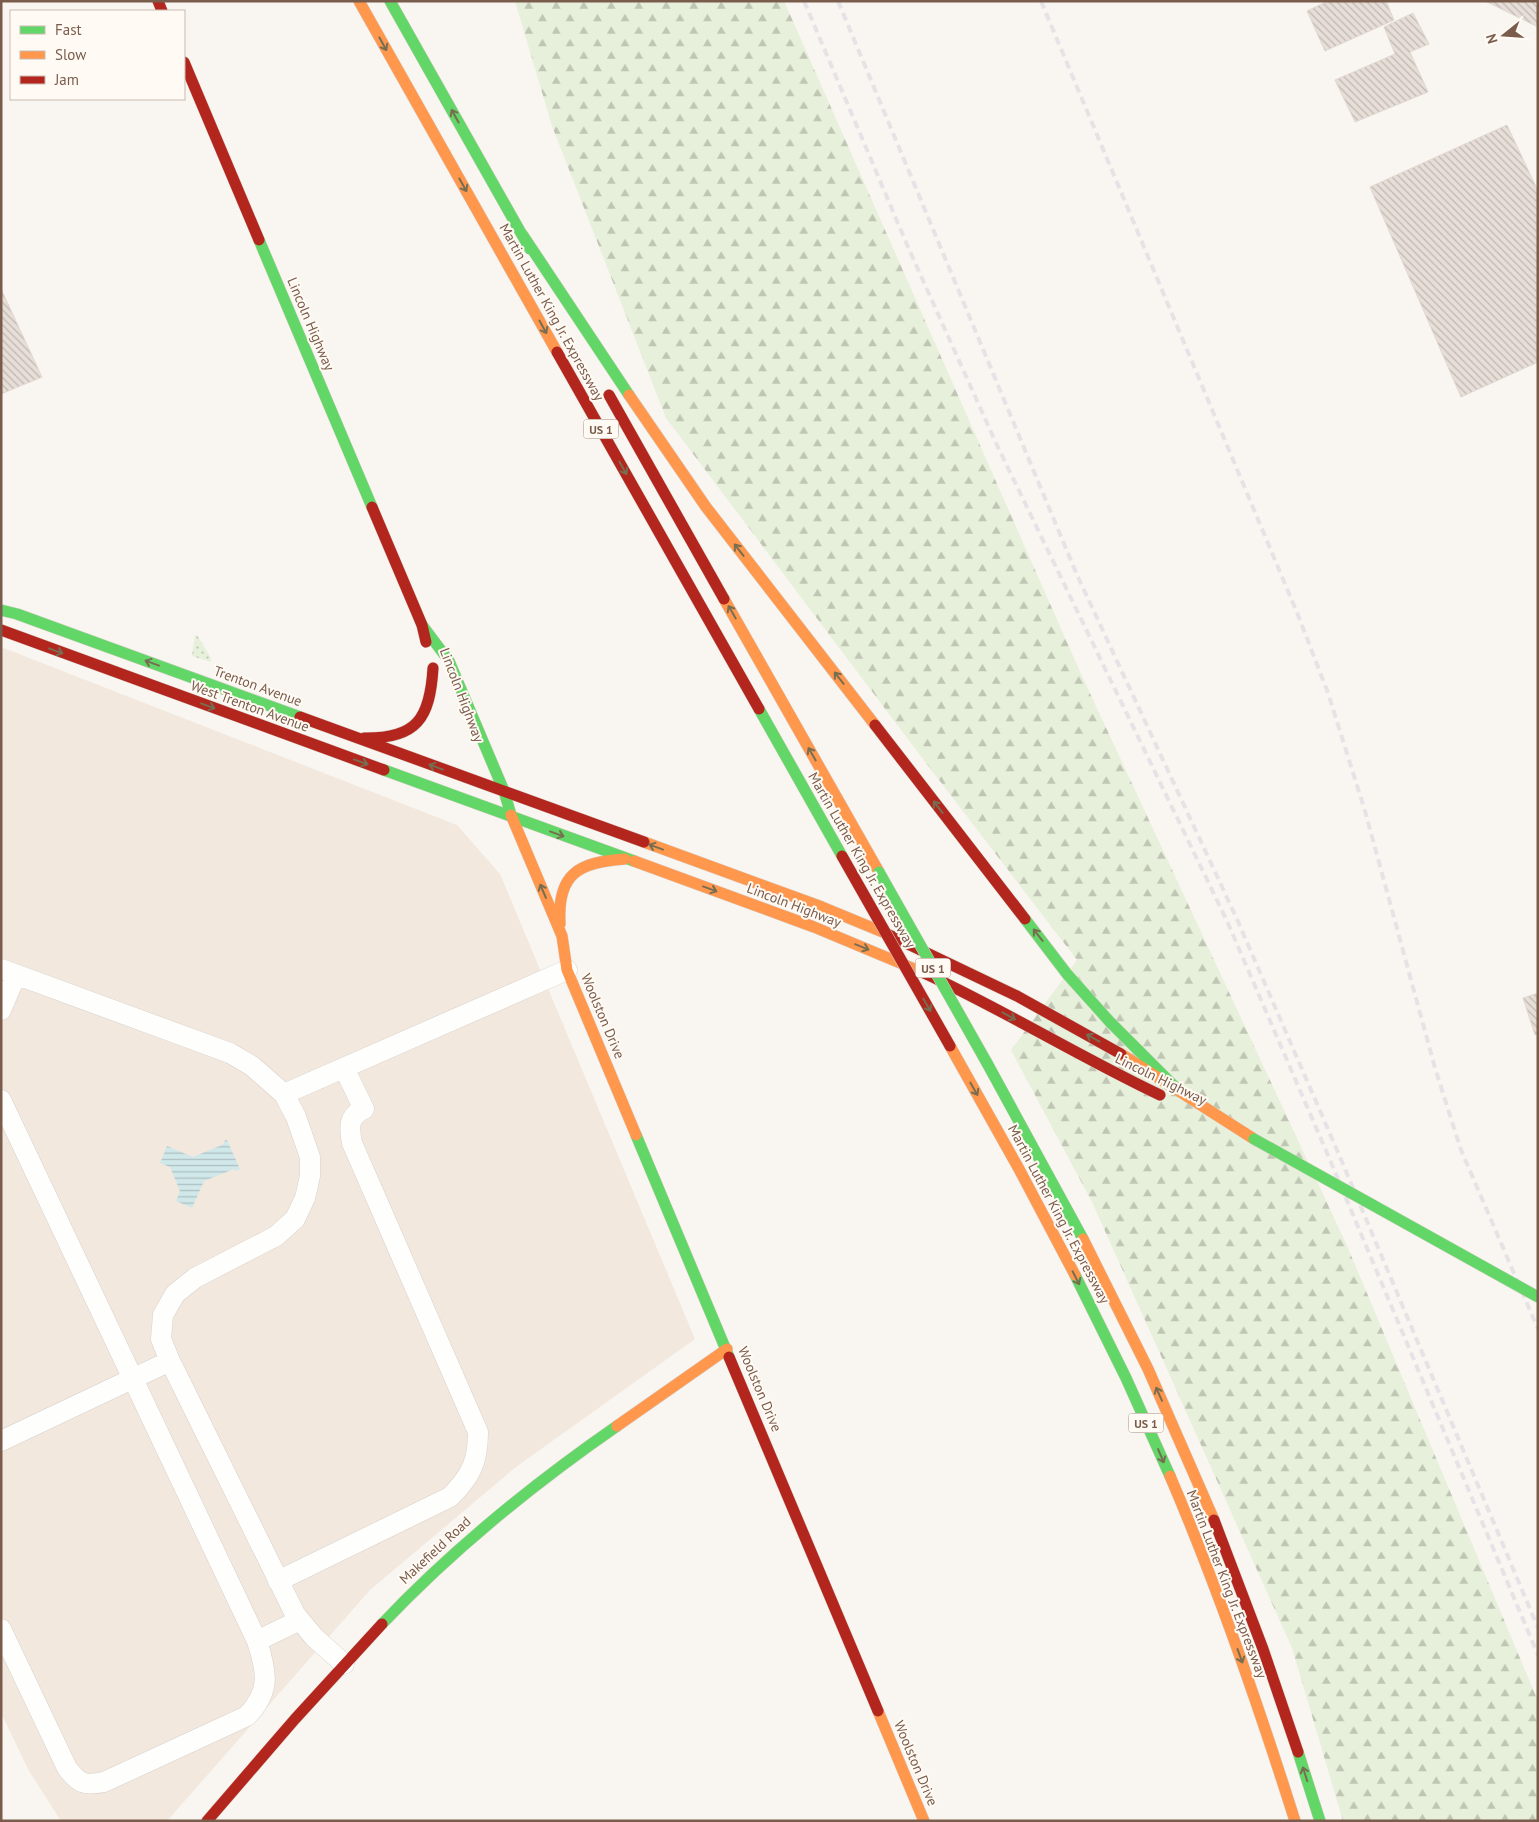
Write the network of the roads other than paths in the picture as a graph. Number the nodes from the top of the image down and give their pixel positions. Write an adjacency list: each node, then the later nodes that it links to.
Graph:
1 (359, 1): 42 (main road, Martin Luther King Jr. Expressway / US 1, one-way to 42, bridge)
2 (390, 1): 4 (main road, Martin Luther King Jr. Expressway, one-way to 2)
3 (185, 64): 8 (main road, Lincoln Highway)
4 (522, 234): 5 (main road, Martin Luther King Jr. Expressway); 26 (main road, one-way to 4)
5 (583, 347)
6 (602, 381): 43 (main road, Martin Luther King Jr. Expressway / US 1, one-way to 6, bridge)
7 (1, 610): 12 (main road, Trenton Avenue, one-way to 7)
8 (422, 625): 10 (main road, Lincoln Highway); 15 (main road, Lincoln Highway)
9 (1, 630): 16 (main road, West Trenton Avenue, one-way to 16)
10 (431, 659): 11 (main road, Lincoln Highway); 12 (main road)
11 (444, 693)
12 (356, 738): 14 (main road, Trenton Avenue, one-way to 12)
13 (476, 769): 14 (main road)
14 (482, 783): 15 (main road, Trenton Avenue); 16 (main road)
15 (504, 792): 17 (main road, Woolston Drive); 26 (main road, Lincoln Highway, one-way to 15)
16 (489, 809): 17 (main road, Lincoln Highway); 18 (main road)
17 (512, 817): 19 (main road, Lincoln Highway, one-way to 19); 20 (main road, Woolston Drive, one-way to 17)
18 (496, 826)
19 (627, 859): 20 (main road); 29 (main road, Lincoln Highway, one-way to 29)
20 (562, 936): 22 (main road, Woolston Drive)
21 (551, 949): 22 (main road, Woolston Drive)
22 (567, 970): 25 (street); 31 (main road, Woolston Drive)
23 (9, 972): 24 (street); 27 (street)
24 (1, 1010)
25 (344, 1068): 27 (street); 35 (street)
26 (1179, 1091): 29 (main road, Lincoln Highway)
27 (284, 1094): 32 (street)
28 (1, 1100): 33 (street)
29 (1254, 1139): 30 (main road, Lincoln Highway, bridge)
30 (1538, 1297)
31 (727, 1349): 39 (main road, Makefield Road); 41 (main road, Woolston Drive)
32 (170, 1361): 33 (street); 35 (street)
33 (134, 1380): 34 (street); 38 (street)
34 (1, 1441)
35 (278, 1581): 36 (street)
36 (300, 1620): 38 (street); 39 (street)
37 (1, 1629): 38 (street)
38 (257, 1641)
39 (344, 1664): 40 (main road, Makefield Road)
40 (207, 1821)
41 (924, 1821)
42 (1295, 1821)
43 (1320, 1821)

